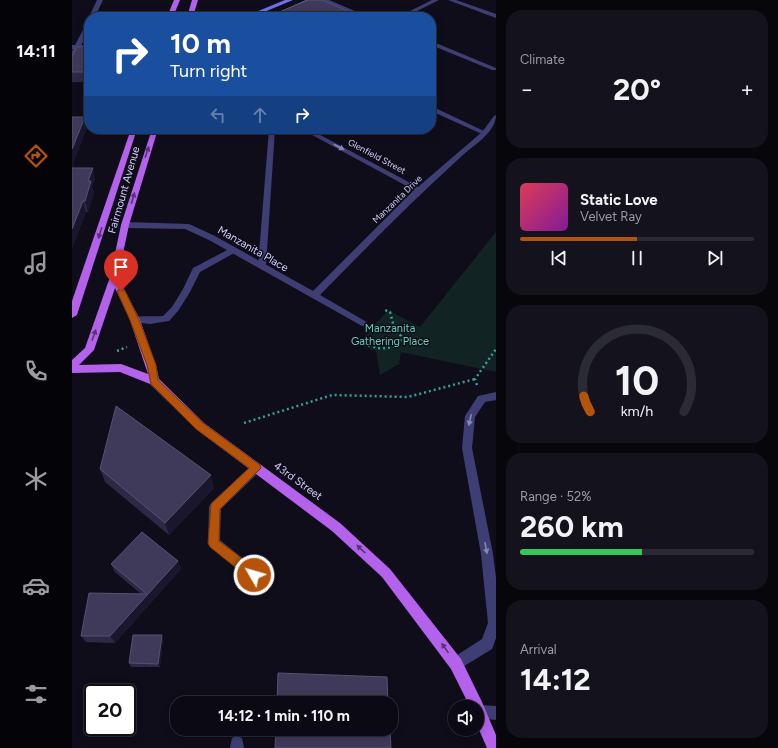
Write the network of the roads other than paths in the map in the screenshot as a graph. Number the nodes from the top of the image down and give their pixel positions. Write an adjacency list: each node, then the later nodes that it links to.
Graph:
1 (100, 0): 9 (street)
2 (177, 0): 10 (main road)
3 (195, 0): 11 (main road)
4 (290, 0): 12 (street)
5 (311, 0): 13 (street)
6 (324, 0): 14 (street)
7 (436, 0): 15 (street)
8 (451, 0): 16 (street)
9 (94, 12)
10 (172, 12)
11 (191, 12)
12 (260, 12)
13 (283, 12)
14 (354, 12)
15 (411, 12)
16 (496, 16)
17 (84, 32): 19 (street)
18 (436, 45): 21 (street)
19 (75, 47): 20 (street)
20 (72, 57)
21 (495, 69)
22 (436, 110): 24 (street)
23 (496, 117): 24 (street, Manzanita Drive)
24 (484, 133): 29 (street, Manzanita Drive)
25 (132, 134): 35 (main road, Fairmount Avenue, one-way to 35)
26 (153, 134): 30 (main road, Fairmount Avenue, one-way to 26)
27 (272, 134): 32 (street)
28 (313, 134): 29 (street, Glenfield Street, one-way to 29)
29 (419, 190): 34 (street, Manzanita Drive)
30 (125, 225): 31 (street, Manzanita Place); 33 (main road, Fairmount Avenue)
31 (233, 250): 32 (street, Manzanita Place); 36 (street)
32 (262, 266): 34 (street, Manzanita Place)
33 (114, 277): 36 (main road); 38 (main road, Fairmount Avenue, one-way to 33)
34 (314, 296): 37 (street, Manzanita Place)
35 (72, 315)
36 (135, 320): 40 (main road)
37 (362, 323)
38 (72, 366)
39 (72, 370): 40 (main road)
40 (154, 381): 42 (main road, 43rd Street)
41 (496, 396): 44 (street, one-way to 44)
42 (256, 468): 43 (street); 44 (main road, 43rd Street, one-way to 42)
43 (254, 575)
44 (456, 664): 45 (main road, 43rd Street)
45 (474, 700)
46 (484, 710): 47 (street)
47 (496, 713)
48 (484, 724): 49 (main road, 43rd Street)
49 (494, 748)

